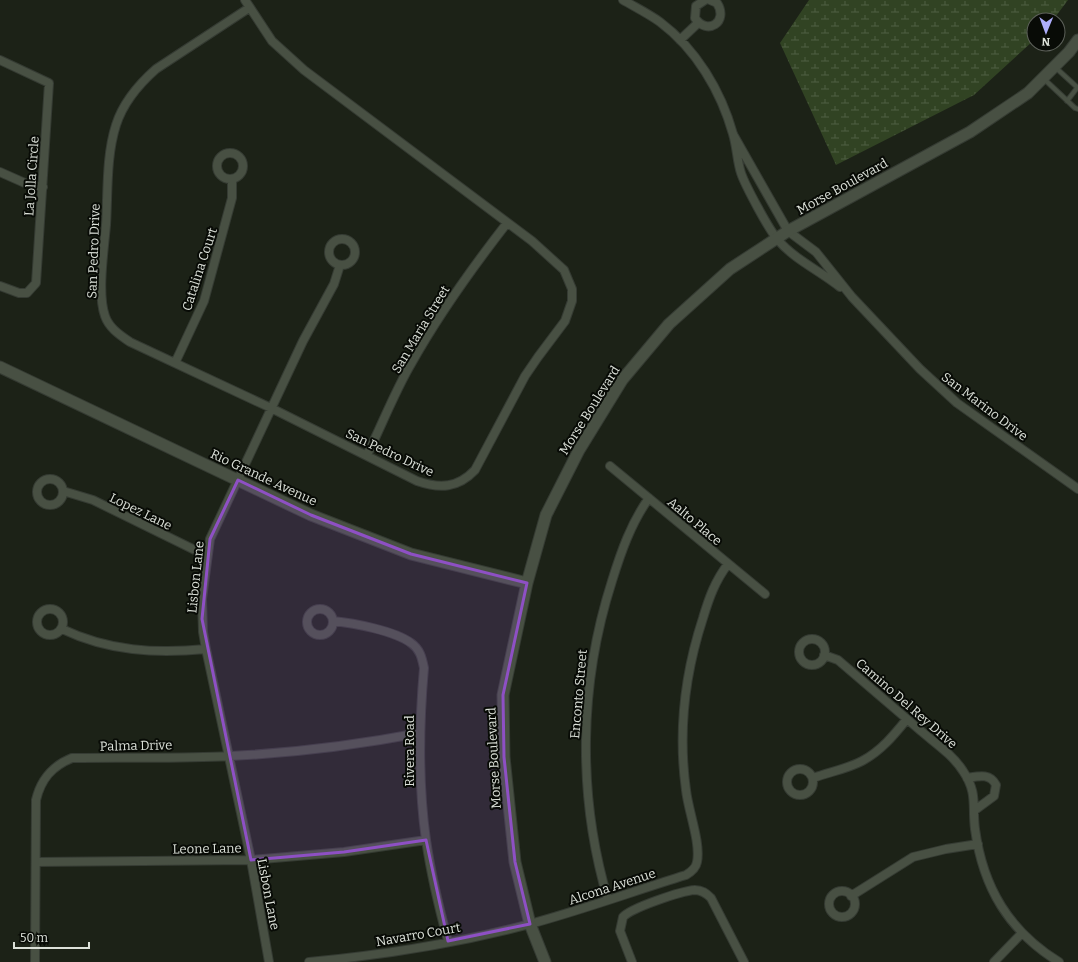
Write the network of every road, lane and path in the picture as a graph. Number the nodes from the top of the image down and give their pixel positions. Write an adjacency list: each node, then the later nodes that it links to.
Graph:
1 (245, 0): 5 (street, San Pedro Drive)
2 (624, 0): 7 (street, San Marino Drive)
3 (705, 0): 6 (street)
4 (710, 0): 6 (street)
5 (249, 8): 19 (street, San Pedro Drive); 25 (street, San Pedro Drive)
6 (698, 23): 7 (street)
7 (680, 40): 15 (street, San Marino Drive)
8 (1078, 40): 10 (street, Morse Boulevard)
9 (0, 60): 18 (street, La Jolla Circle)
10 (1054, 67): 11 (street, Morse Boulevard); 12 (lane)
11 (1043, 78): 13 (lane); 20 (street, Morse Boulevard)
12 (1078, 88): 13 (lane)
13 (1067, 101): 14 (lane)
14 (1078, 109)
15 (734, 136): 20 (street, San Marino Drive); 21 (street, San Marino Drive)
16 (0, 172): 18 (street)
17 (232, 179): 25 (street, Catalina Court)
18 (43, 187): 23 (street, La Jolla Circle)
19 (507, 223): 28 (street, San Maria Street); 28 (street, San Pedro Drive)
20 (788, 231): 21 (street, Morse Boulevard); 24 (street, San Marino Drive)
21 (777, 239): 24 (street, San Marino Drive); 36 (street, Morse Boulevard)
22 (340, 265): 27 (street, Lisbon Lane)
23 (0, 286)
24 (852, 297): 31 (street, San Marino Drive)
25 (175, 363): 27 (street, San Pedro Drive)
26 (0, 367): 30 (street, Rio Grande Avenue)
27 (271, 408): 28 (street, San Pedro Drive); 30 (street, Lisbon Lane)
28 (367, 455)
29 (610, 466): 33 (street, Aalto Place)
30 (238, 480): 34 (street, Lisbon Lane); 36 (street, Rio Grande Avenue)
31 (1078, 489)
32 (63, 491): 34 (street, Lopez Lane)
33 (649, 498): 35 (street, Aalto Place); 53 (street, Enconto Street)
34 (207, 556): 40 (street, Lisbon Lane)
35 (728, 564): 37 (street, Aalto Place); 53 (street, Alcona Avenue)
36 (527, 583): 54 (street, Morse Boulevard)
37 (766, 594)
38 (333, 621): 43 (street, Rivera Road)
39 (62, 629): 40 (street)
40 (206, 649): 44 (street, Lisbon Lane)
41 (824, 655): 42 (street, Camino Del Rey Drive)
42 (907, 719): 45 (street); 46 (street, Camino Del Rey Drive)
43 (420, 733): 44 (street, Palma Drive); 48 (street, Rivera Road)
44 (229, 756): 50 (street, Lisbon Lane); 51 (street, Palma Drive)
45 (812, 778)
46 (967, 778): 47 (street, Camino Del Rey Drive); 47 (street)
47 (975, 810): 49 (street, Camino Del Rey Drive)
48 (426, 840): 50 (street, Leone Lane); 56 (street, Rivera Road)
49 (978, 844): 52 (street); 55 (street, Camino Del Rey Drive)
50 (251, 860): 51 (street, Leone Lane); 58 (street, Lisbon Lane)
51 (36, 862): 57 (street, Palma Drive)
52 (851, 896)
53 (608, 900): 54 (street, Alcona Avenue)
54 (530, 924): 56 (street, Navarro Court); 60 (street, Morse Boulevard)
55 (1022, 933): 63 (street); 64 (street, Camino Del Rey Drive)
56 (448, 941): 59 (street, Navarro Court)
57 (34, 962)
58 (269, 962)
59 (309, 962)
60 (544, 962)
61 (632, 962): 62 (street)
62 (744, 962)
63 (994, 962)
64 (1059, 962)

